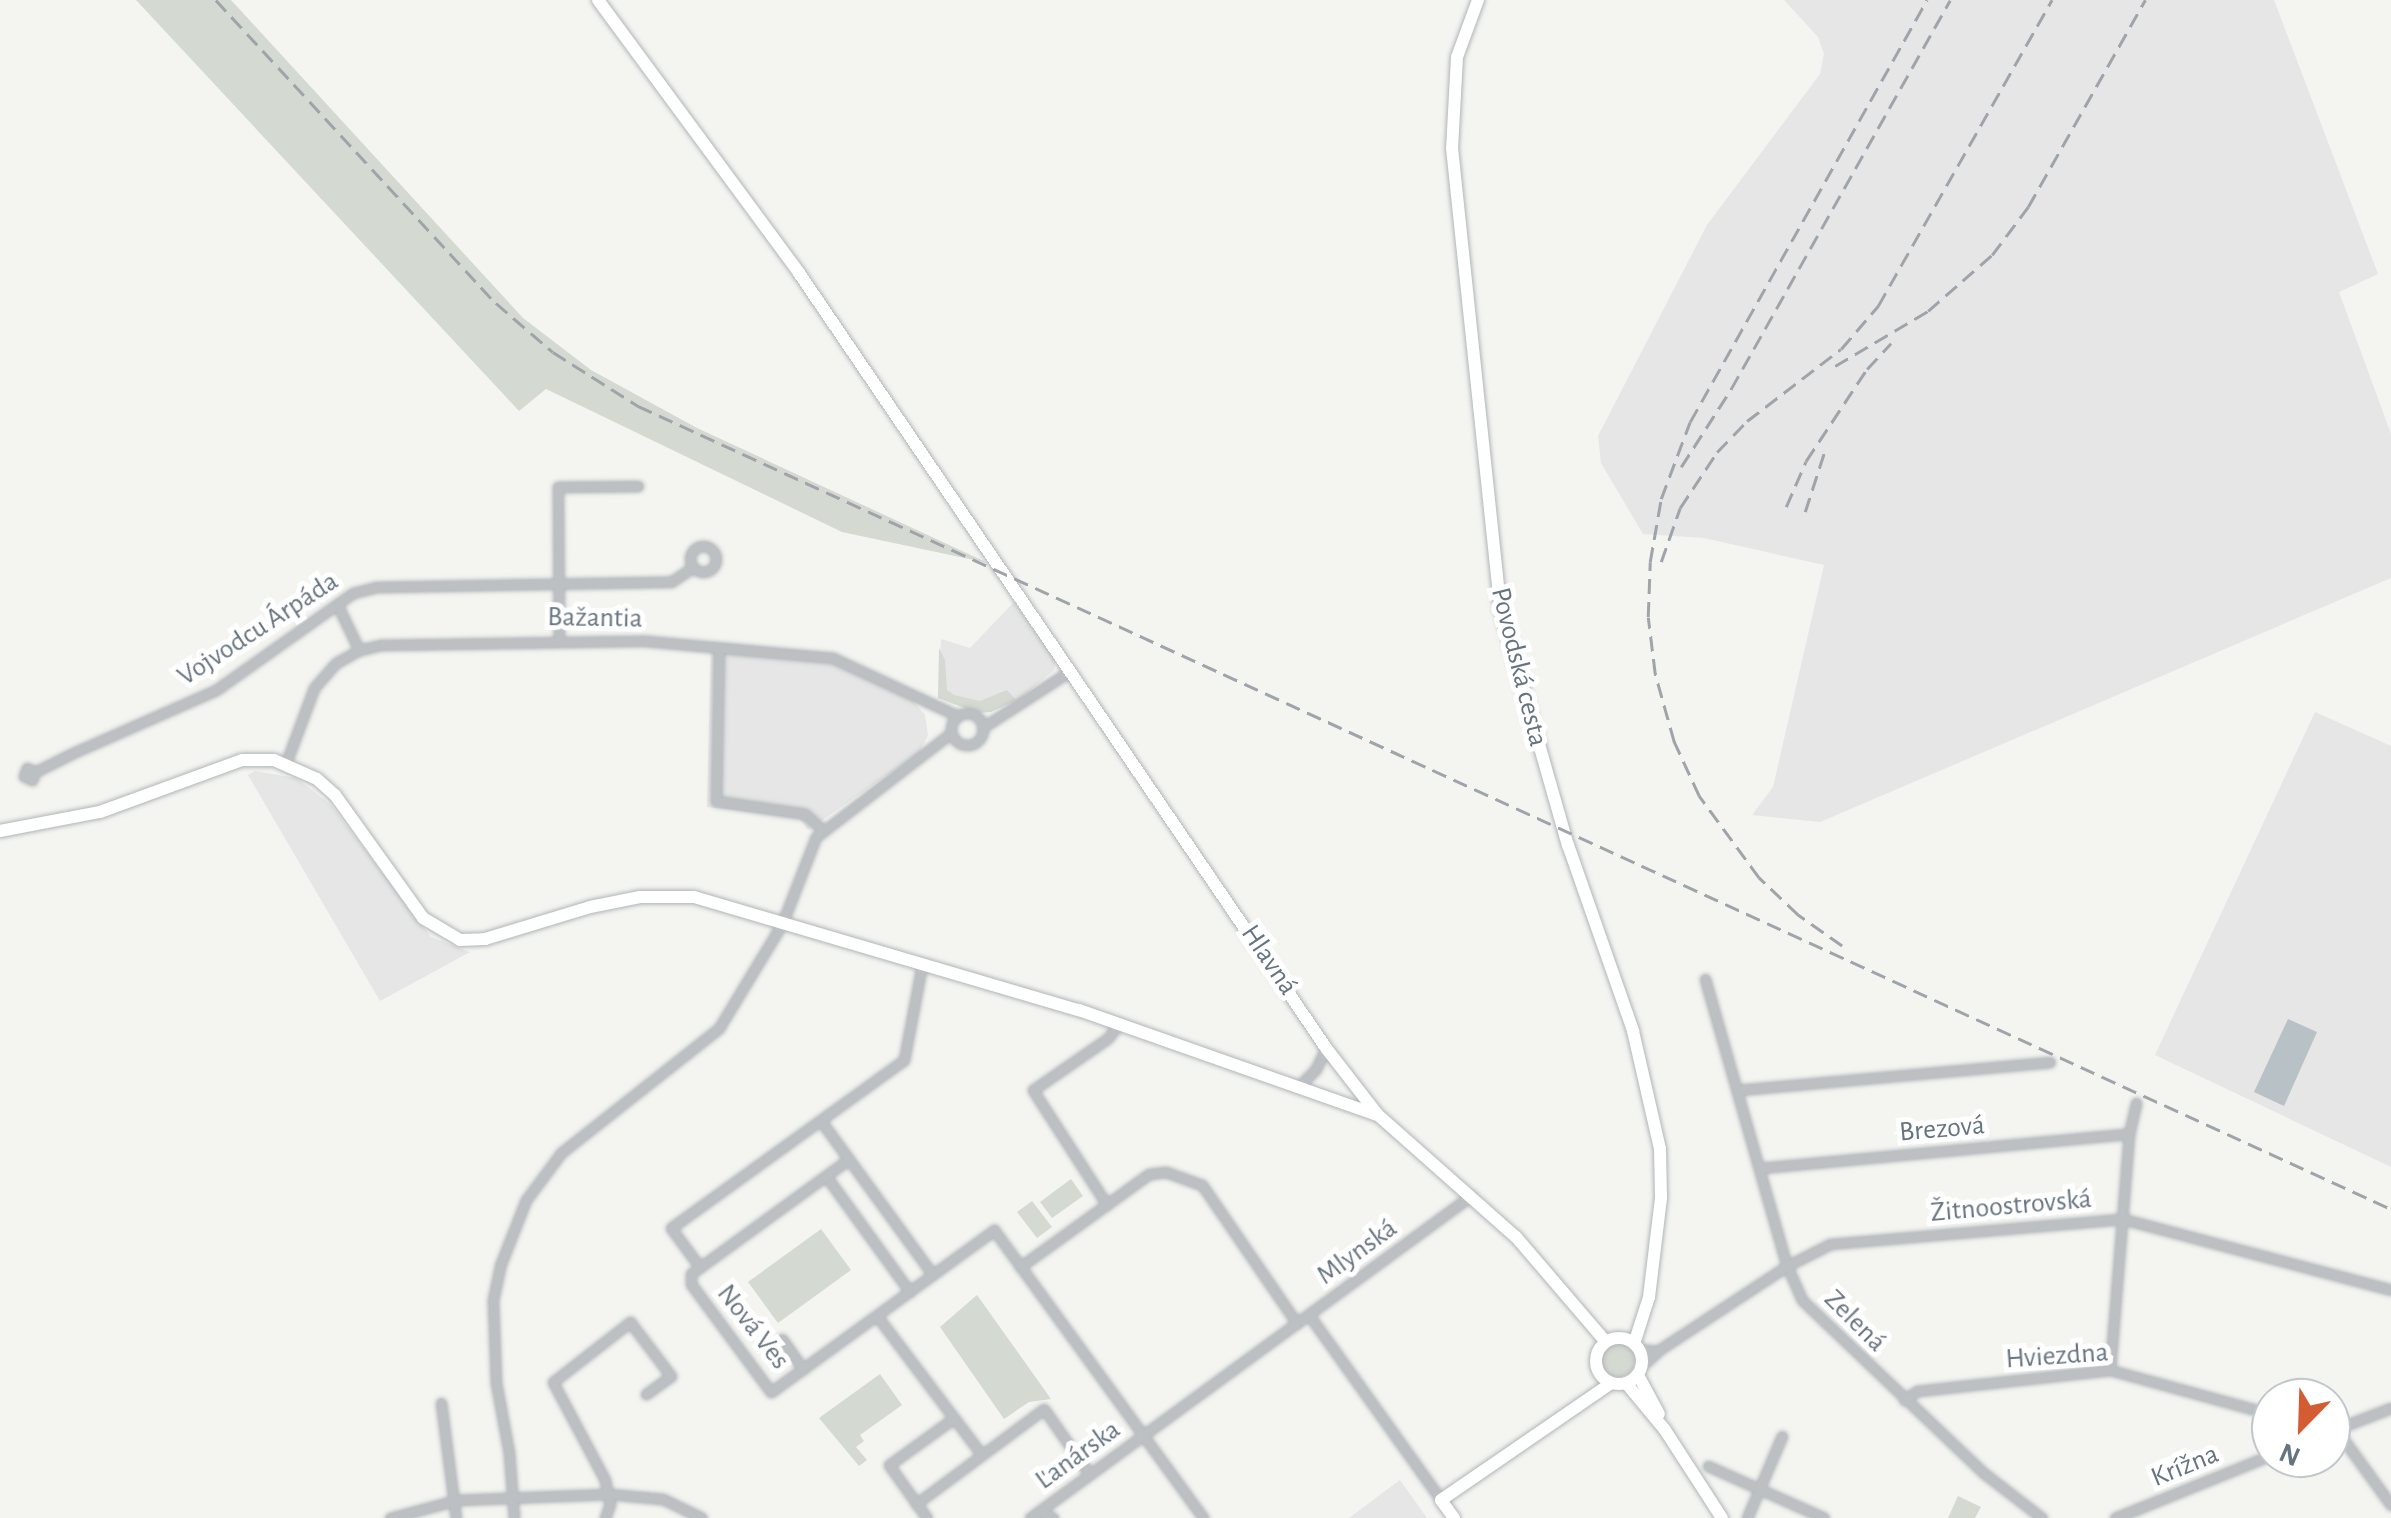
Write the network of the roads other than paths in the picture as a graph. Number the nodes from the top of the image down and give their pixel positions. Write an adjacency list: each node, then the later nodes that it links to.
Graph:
1 (598, 0): 10 (street, Hlavná)
2 (1478, 0): 47 (street, Povodská cesta)
3 (638, 486): 5 (street)
4 (693, 567): 5 (street, Vojvodcu Árpáda)
5 (560, 581): 6 (street, Vojvodcu Árpáda); 7 (street)
6 (337, 604): 9 (street); 15 (street, Vojvodcu Árpáda)
7 (560, 640): 8 (street, Bažantia); 9 (street, Bažantia)
8 (718, 648): 11 (street, Bažantia); 16 (street)
9 (359, 650): 14 (street)
10 (1070, 671): 12 (street); 22 (street, Hlavná)
11 (958, 716): 12 (street); 13 (street)
12 (982, 728): 13 (street)
13 (951, 733): 16 (street)
14 (286, 763): 17 (street); 18 (street)
15 (36, 772)
16 (823, 830): 18 (street)
17 (0, 831)
18 (782, 924): 19 (street); 71 (street)
19 (922, 965): 21 (street); 28 (street)
20 (1704, 979): 25 (street, Zelená)
21 (1119, 1024): 24 (street); 34 (street)
22 (1326, 1048): 24 (street); 27 (street, Hlavná)
23 (2050, 1062): 25 (street)
24 (1298, 1087): 27 (street)
25 (1738, 1090): 31 (street, Zelená)
26 (2136, 1103): 29 (street)
27 (1378, 1114): 33 (street, Hlavná)
28 (821, 1121): 30 (street); 36 (street)
29 (2129, 1134): 31 (street, Brezová); 35 (street)
30 (846, 1155): 32 (street, Nová Ves); 39 (street)
31 (1760, 1168): 37 (street, Zelená)
32 (826, 1176): 36 (street, Nová Ves); 41 (street)
33 (1472, 1195): 42 (street, Mlynská); 46 (street, Hlavná)
34 (1107, 1205): 38 (street); 44 (street)
35 (2124, 1218): 37 (street, Žitnoostrovská); 40 (street, Žitnoostrovská); 51 (street)
36 (699, 1266): 49 (street, Nová Ves)
37 (1787, 1266): 48 (street, Žitnoostrovská); 55 (street, Zelená)
38 (1020, 1267): 39 (street, Nová Ves); 62 (street, Nová Ves)
39 (932, 1275): 41 (street, Nová Ves)
40 (2391, 1290)
41 (910, 1292): 43 (street, Nová Ves)
42 (1309, 1315): 44 (street, Ľanárska); 73 (street, Mlynská)
43 (877, 1316): 49 (street, Nová Ves); 60 (street)
44 (1297, 1324): 62 (street, Ľanárska)
45 (782, 1339): 49 (street)
46 (1606, 1342): 47 (street); 50 (street)
47 (1632, 1344): 48 (street); 52 (street)
48 (1656, 1352): 52 (street, Žitnoostrovská)
49 (803, 1368)
50 (1598, 1370): 53 (street); 57 (street)
51 (2110, 1370): 55 (street, Hviezdna); 59 (street, Hviezdna)
52 (1635, 1375): 53 (street); 87 (street)
53 (1611, 1382): 57 (street)
54 (646, 1394): 70 (street)
55 (1904, 1400): 90 (street, Zelená)
56 (440, 1403): 72 (street)
57 (1579, 1403): 73 (street)
58 (2391, 1408): 61 (street)
59 (2251, 1409)
60 (954, 1418): 65 (street); 74 (street)
61 (2351, 1423)
62 (1142, 1436): 68 (street, Ľanárska); 85 (street, Nová Ves)
63 (1782, 1436): 69 (street)
64 (2351, 1450): 75 (street)
65 (982, 1455): 68 (street); 74 (street)
66 (2251, 1463): 91 (street, Krížna)
67 (1708, 1466): 69 (street)
68 (1090, 1475): 76 (street, Ľanárska)
69 (1760, 1489): 88 (street); 89 (street)
70 (609, 1494): 71 (street); 80 (street); 81 (street)
71 (514, 1498): 72 (street); 79 (street)
72 (457, 1500): 77 (street); 78 (street)
73 (1441, 1500): 86 (street)
74 (916, 1504): 82 (street)
75 (2391, 1505)
76 (1040, 1511): 83 (street, Ľanárska); 84 (street, Ľanárska)
77 (390, 1518)
78 (456, 1518)
79 (514, 1518)
80 (606, 1518)
81 (702, 1518)
82 (927, 1518)
83 (1030, 1518)
84 (1054, 1518)
85 (1203, 1518)
86 (1454, 1518)
87 (1722, 1518)
88 (1747, 1518)
89 (1824, 1518)
90 (2042, 1518)
91 (2115, 1518)

